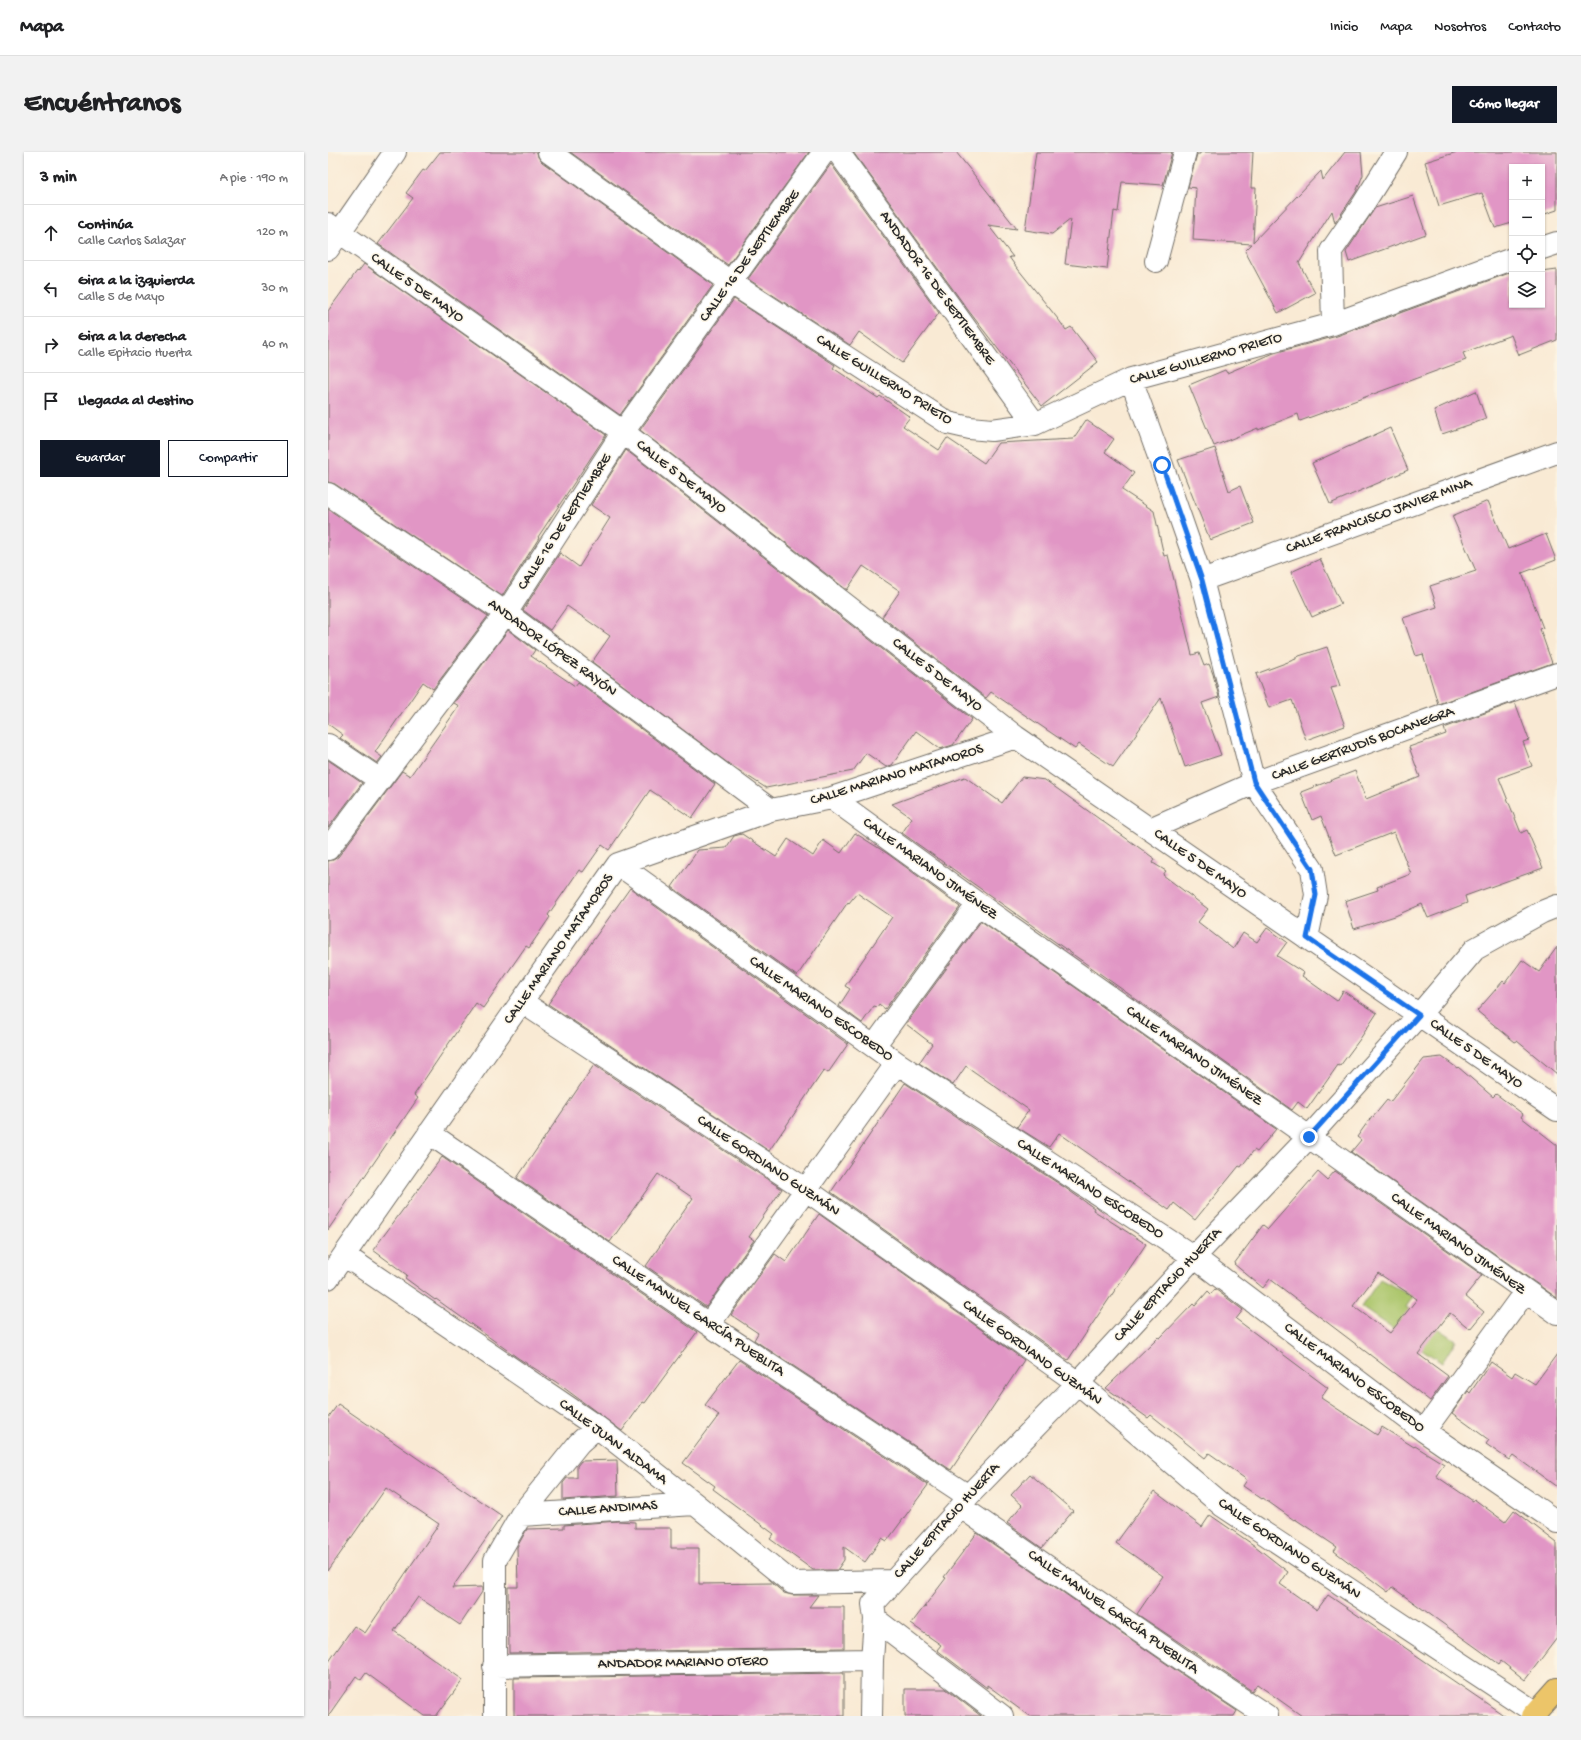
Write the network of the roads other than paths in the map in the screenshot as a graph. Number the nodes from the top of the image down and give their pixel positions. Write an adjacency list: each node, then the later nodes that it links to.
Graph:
1 (549, 152): 12 (street, CALLE GUILLERMO PRIETO)
2 (824, 152): 12 (street, CALLE 16 DE SEPTIEMBRE)
3 (838, 152): 15 (street, ANDADOR 16 DE SEPTIEMBRE)
4 (1185, 152): 11 (street)
5 (1396, 152): 13 (street)
6 (388, 154): 7 (street)
7 (332, 235): 16 (street, CALLE 5 DE MAYO)
8 (1557, 243): 9 (street)
9 (1545, 247)
10 (1509, 260): 13 (street, CALLE GUILLERMO PRIETO)
11 (1156, 261)
12 (730, 282): 15 (street, CALLE GUILLERMO PRIETO); 16 (street, CALLE 16 DE SEPTIEMBRE)
13 (1333, 324): 14 (street, CALLE GUILLERMO PRIETO)
14 (1131, 379): 15 (street, CALLE GUILLERMO PRIETO); 19 (street)
15 (1035, 424)
16 (623, 432): 20 (street, CALLE 16 DE SEPTIEMBRE); 22 (street, CALLE 5 DE MAYO)
17 (1557, 452): 19 (street, CALLE FRANCISCO JAVIER MINA)
18 (328, 494): 20 (street, ANDADOR LÓPEZ RAYÓN)
19 (1202, 580): 25 (street)
20 (506, 613): 24 (street, CALLE 16 DE SEPTIEMBRE); 27 (street, ANDADOR LÓPEZ RAYÓN)
21 (1557, 674): 25 (street, CALLE GERTRUDIS BOCANEGRA)
22 (1016, 737): 26 (street, CALLE MARIANO MATAMOROS); 28 (street, CALLE 5 DE MAYO)
23 (328, 745): 24 (street)
24 (380, 780): 29 (street, CALLE 16 DE SEPTIEMBRE)
25 (1254, 782): 28 (street, CALLE GERTRUDIS BOCANEGRA); 33 (street)
26 (832, 798): 27 (street, CALLE MARIANO MATAMOROS); 31 (street, CALLE MARIANO JIMÉNEZ)
27 (771, 810): 30 (street, CALLE MARIANO MATAMOROS)
28 (1150, 829): 33 (street, CALLE 5 DE MAYO)
29 (328, 849)
30 (618, 864): 34 (street, CALLE MARIANO MATAMOROS); 36 (street, CALLE MARIANO ESCOBEDO)
31 (978, 904): 36 (street); 40 (street, CALLE MARIANO JIMÉNEZ)
32 (1552, 913): 35 (street, CALLE EPITACIO HUERTA)
33 (1307, 938): 35 (street, CALLE 5 DE MAYO)
34 (522, 1002): 39 (street, CALLE MARIANO MATAMOROS); 41 (street, CALLE GORDIANO GUZMÁN)
35 (1419, 1015): 38 (street, CALLE 5 DE MAYO); 40 (street, CALLE EPITACIO HUERTA)
36 (874, 1046): 37 (street, CALLE MARIANO ESCOBEDO)
37 (897, 1062): 41 (street); 43 (street, CALLE MARIANO ESCOBEDO)
38 (1557, 1110)
39 (429, 1133): 42 (street, CALLE MARIANO MATAMOROS); 47 (street, CALLE MANUEL GARCÍA PUEBLITA)
40 (1309, 1137): 43 (street, CALLE EPITACIO HUERTA); 45 (street, CALLE MARIANO JIMÉNEZ)
41 (805, 1189): 47 (street); 48 (street, CALLE GORDIANO GUZMÁN)
42 (344, 1255): 44 (street, CALLE MARIANO MATAMOROS); 49 (street, CALLE JUAN ALDAMA)
43 (1194, 1257): 48 (street, CALLE EPITACIO HUERTA); 50 (street, CALLE MARIANO ESCOBEDO)
44 (328, 1278)
45 (1524, 1292): 46 (street, CALLE MARIANO JIMÉNEZ); 50 (street)
46 (1557, 1313)
47 (709, 1324): 51 (street, CALLE MANUEL GARCÍA PUEBLITA)
48 (1078, 1383): 51 (street, CALLE EPITACIO HUERTA); 60 (street, CALLE GORDIANO GUZMÁN)
49 (597, 1427): 52 (street, CALLE JUAN ALDAMA); 53 (street)
50 (1424, 1431): 54 (street, CALLE MARIANO ESCOBEDO)
51 (964, 1501): 55 (street, CALLE EPITACIO HUERTA); 64 (street, CALLE MANUEL GARCÍA PUEBLITA)
52 (695, 1504): 53 (street, CALLE ANDIMAS); 55 (street, CALLE JUAN ALDAMA)
53 (521, 1515): 58 (street)
54 (1557, 1522)
55 (892, 1581): 56 (street, CALLE EPITACIO HUERTA)
56 (875, 1619): 57 (street, CALLE EPITACIO HUERTA); 63 (street)
57 (872, 1660): 58 (street, ANDADOR MARIANO OTERO); 62 (street, CALLE EPITACIO HUERTA)
58 (494, 1666): 61 (street)
59 (1557, 1689): 60 (highway)
60 (1534, 1714)
61 (495, 1716)
62 (871, 1716)
63 (1002, 1716)
64 (1267, 1716)

